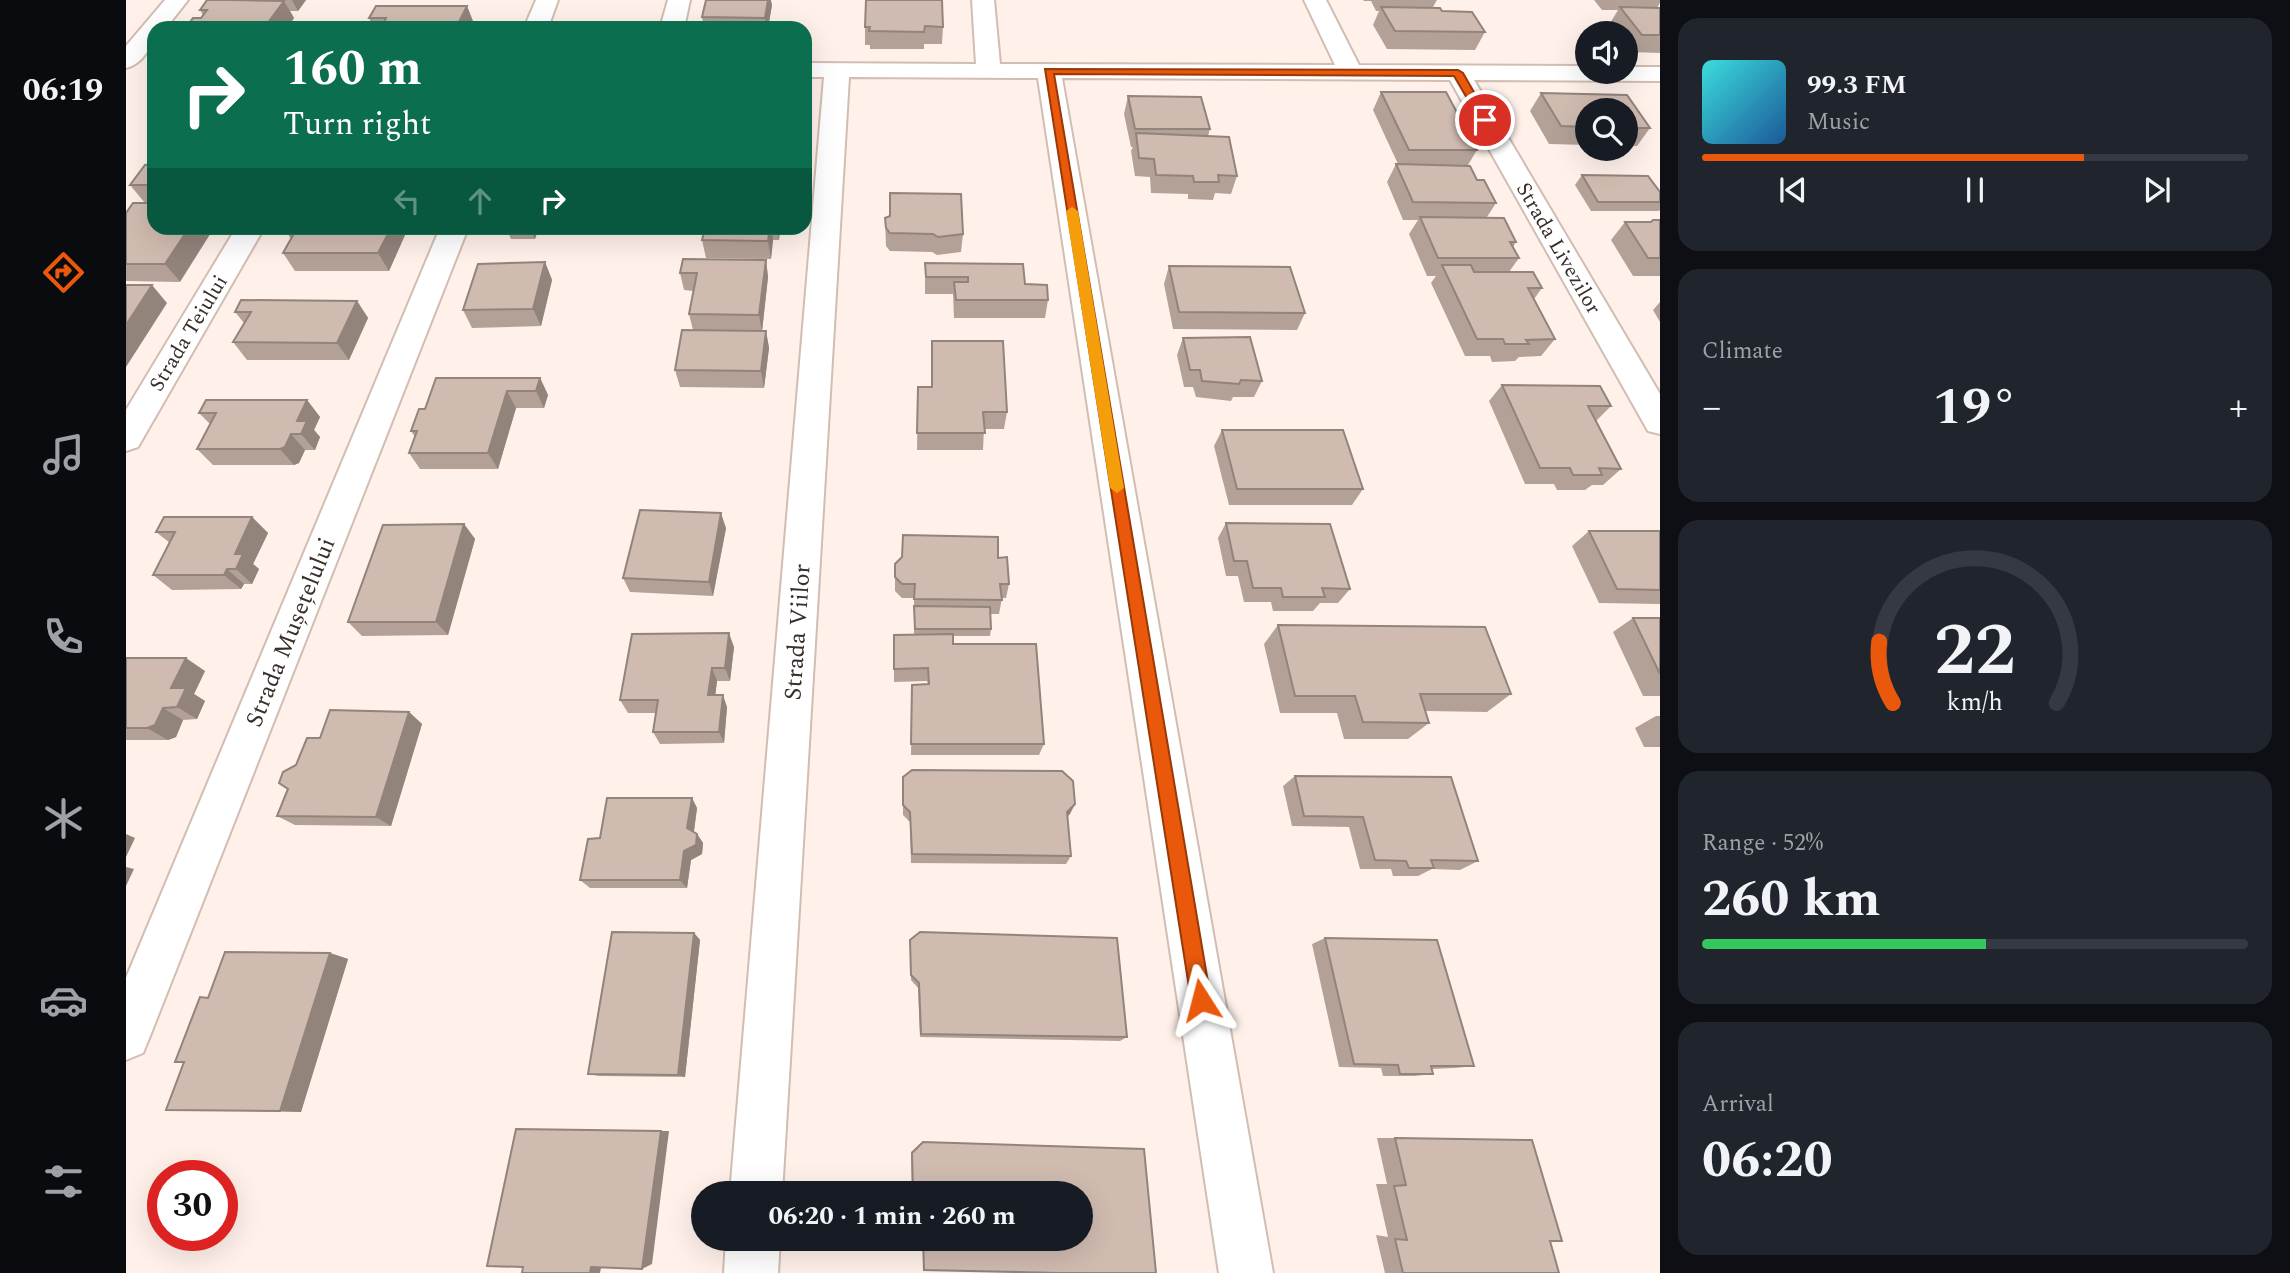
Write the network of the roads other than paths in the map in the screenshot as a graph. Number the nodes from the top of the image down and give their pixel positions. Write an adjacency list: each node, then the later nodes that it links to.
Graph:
1 (177, 0): 6 (street)
2 (547, 0): 7 (street)
3 (679, 0): 8 (street)
4 (983, 0): 13 (street)
5 (1315, 0): 15 (street)
6 (160, 21)
7 (539, 21)
8 (674, 21)
9 (147, 38): 10 (street)
10 (126, 64): 11 (street)
11 (147, 66)
12 (821, 70): 13 (street); 18 (street, Strada Viilor)
13 (989, 71): 14 (street)
14 (1049, 71): 15 (street); 28 (street)
15 (1351, 73): 16 (street)
16 (1458, 73): 17 (street); 22 (street, Strada Livezilor)
17 (1660, 74)
18 (812, 228)
19 (246, 235): 23 (street, Strada Teiului)
20 (451, 235): 24 (street, Strada Mușețelului)
21 (812, 235): 25 (street, Strada Viilor)
22 (1660, 422)
23 (126, 438)
24 (126, 1036)
25 (758, 1181)
26 (752, 1251): 27 (street)
27 (751, 1273)
28 (1246, 1273)

